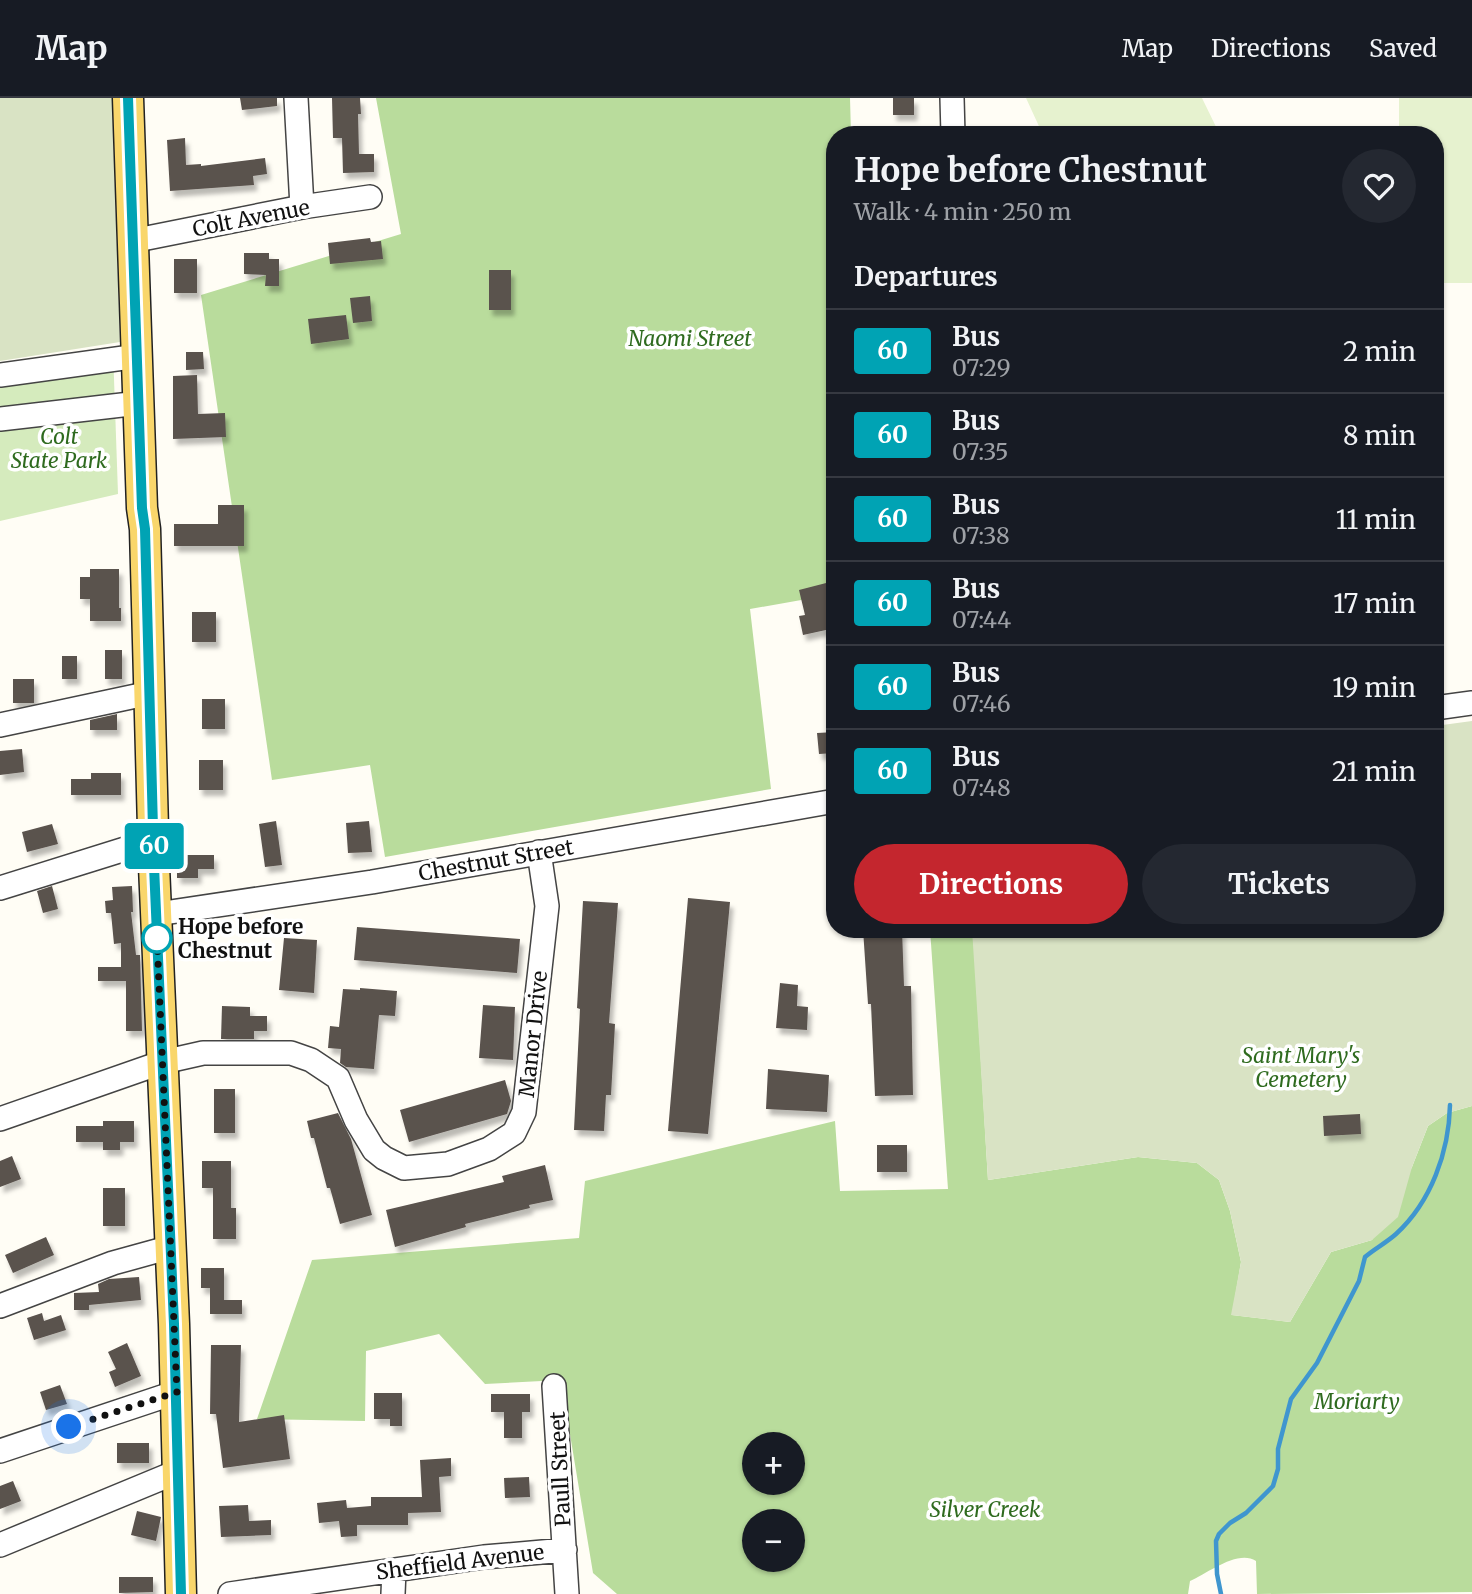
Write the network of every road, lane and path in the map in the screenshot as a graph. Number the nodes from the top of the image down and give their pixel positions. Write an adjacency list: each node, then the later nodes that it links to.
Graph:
1 (128, 98): 7 (main road)
2 (296, 98): 6 (street)
3 (952, 98): 4 (street)
4 (953, 126)
5 (370, 197): 6 (street, Colt Avenue)
6 (302, 207): 7 (street, Colt Avenue)
7 (132, 241): 8 (main road)
8 (138, 356): 9 (street); 10 (main road)
9 (0, 375)
10 (139, 403): 11 (street); 12 (main road)
11 (0, 419)
12 (150, 693): 15 (street); 17 (main road)
13 (1472, 703): 14 (street)
14 (1444, 707)
15 (0, 725)
16 (826, 803): 18 (street, Chestnut Street)
17 (154, 840): 19 (street); 20 (main road)
18 (539, 852): 20 (street, Chestnut Street); 21 (street, Manor Drive)
19 (0, 888)
20 (157, 914): 21 (main road)
21 (163, 1062): 22 (street, Manor Drive); 23 (main road)
22 (0, 1119)
23 (171, 1247): 24 (street); 26 (main road)
24 (0, 1306)
25 (554, 1385): 30 (street, Paull Street)
26 (177, 1392): 27 (street); 28 (main road)
27 (0, 1451)
28 (179, 1471): 29 (street); 32 (main road)
29 (0, 1545)
30 (565, 1550): 31 (street, Sheffield Avenue); 35 (street, Paull Street)
31 (394, 1570): 33 (street, Sheffield Avenue); 34 (street)
32 (181, 1594)
33 (230, 1594)
34 (393, 1594)
35 (567, 1594)

